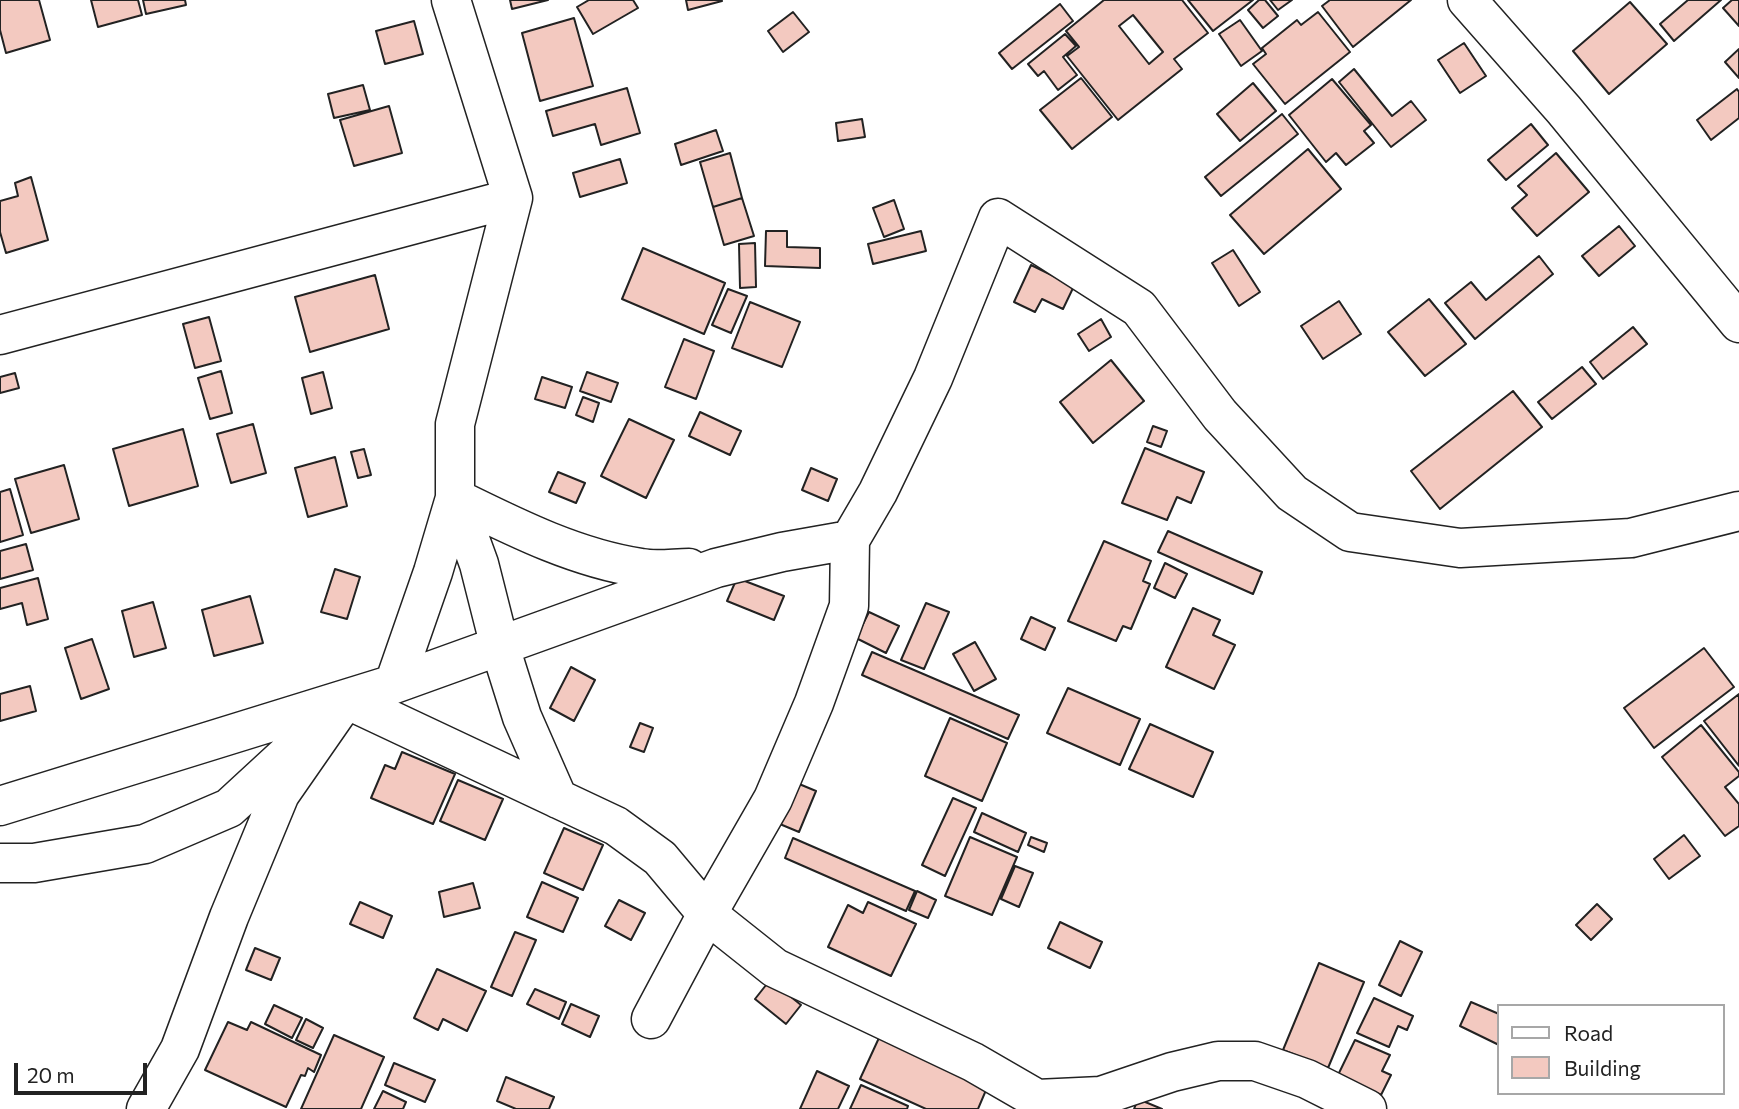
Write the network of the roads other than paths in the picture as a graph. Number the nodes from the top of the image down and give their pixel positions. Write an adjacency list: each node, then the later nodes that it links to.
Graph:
1 (451, 0): 3 (street)
2 (1467, 0): 4 (street)
3 (513, 198): 5 (street); 6 (street)
4 (1739, 323)
5 (0, 335)
6 (455, 498): 9 (street); 10 (street); 11 (street)
7 (1739, 512): 8 (street)
8 (850, 540): 9 (street); 16 (street)
9 (716, 568): 10 (street)
10 (500, 647): 11 (street); 13 (street)
11 (394, 684): 12 (street)
12 (346, 699): 13 (street); 14 (street); 15 (street); 18 (street)
13 (558, 799): 16 (street)
14 (0, 806)
15 (0, 863)
16 (707, 914): 17 (street); 21 (street)
17 (651, 1019)
18 (180, 1049): 19 (street); 20 (street)
19 (146, 1109)
20 (168, 1109)
21 (1367, 1109)

